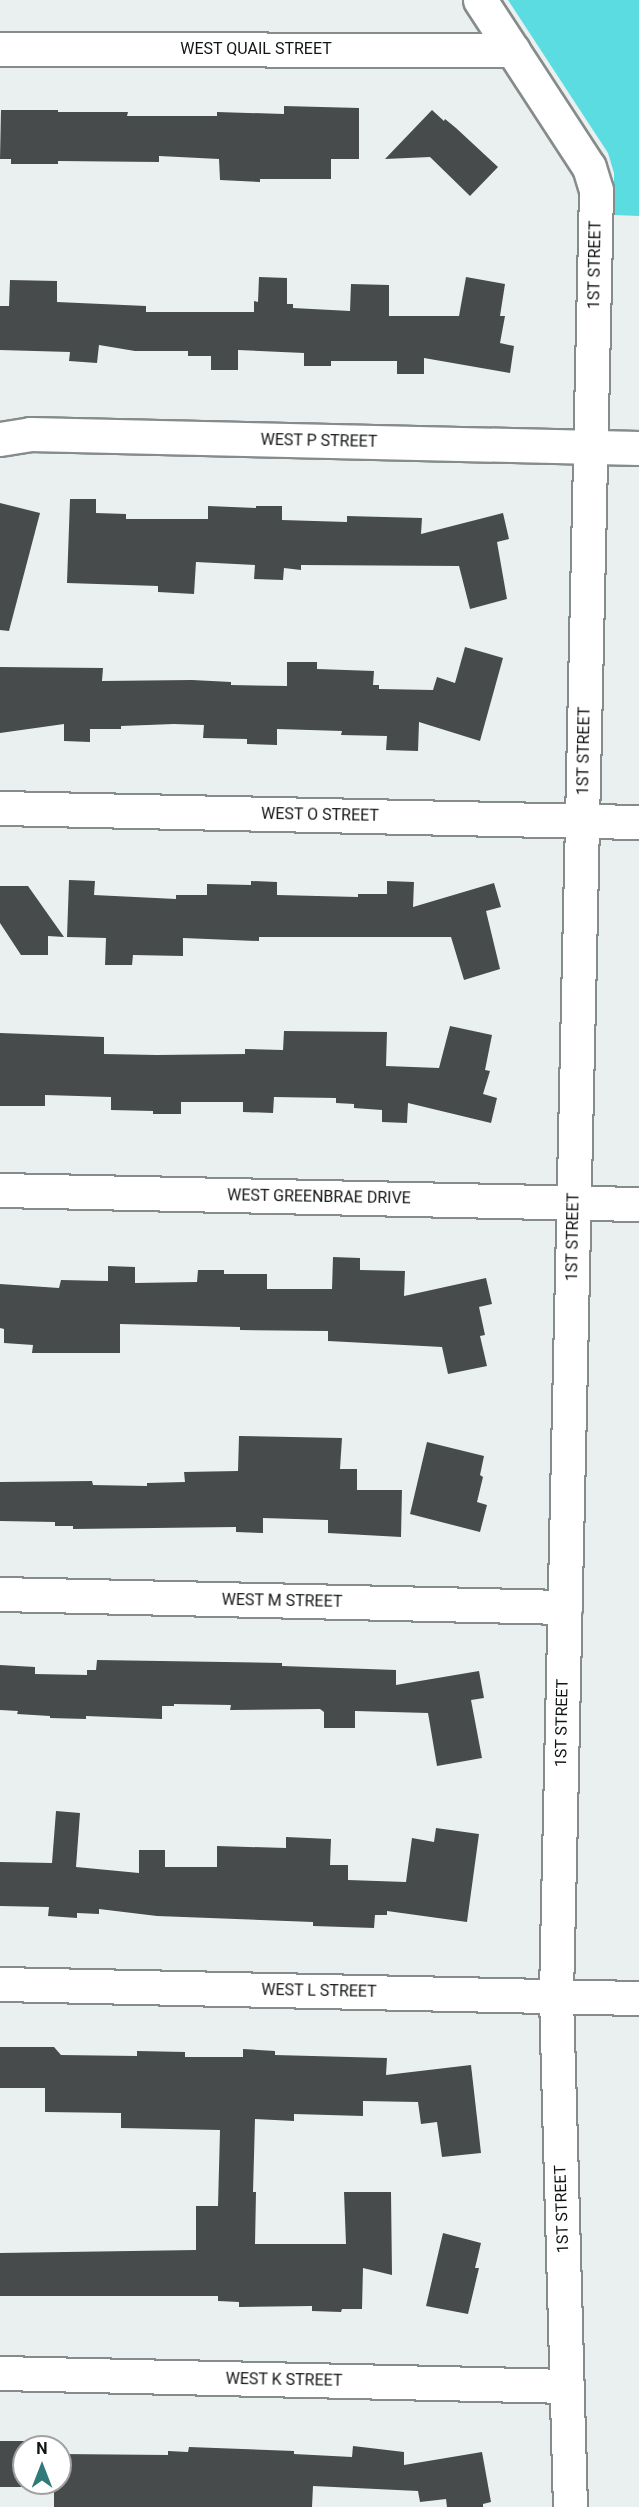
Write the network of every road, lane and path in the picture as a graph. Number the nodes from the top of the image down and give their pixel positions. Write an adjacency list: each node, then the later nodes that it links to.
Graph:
1 (480, 0): 3 (street, 1ST STREET)
2 (0, 49): 3 (street, WEST QUAIL STREET)
3 (513, 50): 5 (street, 1ST STREET)
4 (0, 440): 5 (street, WEST P STREET)
5 (591, 447): 6 (street, WEST P STREET); 8 (street, 1ST STREET)
6 (639, 448)
7 (0, 808): 8 (street, WEST O STREET)
8 (582, 821): 9 (street, WEST O STREET); 11 (street, 1ST STREET)
9 (639, 822)
10 (0, 1190): 11 (street, WEST GREENBRAE DRIVE)
11 (574, 1203): 12 (street, WEST GREENBRAE DRIVE); 14 (street, 1ST STREET)
12 (639, 1204)
13 (0, 1594): 14 (street, WEST M STREET)
14 (565, 1607): 16 (street, 1ST STREET)
15 (0, 1984): 16 (street, WEST L STREET)
16 (556, 1996): 17 (street, WEST L STREET); 19 (street, 1ST STREET)
17 (639, 1998)
18 (0, 2373): 19 (street, WEST K STREET)
19 (567, 2386): 20 (street, 1ST STREET)
20 (570, 2507)

